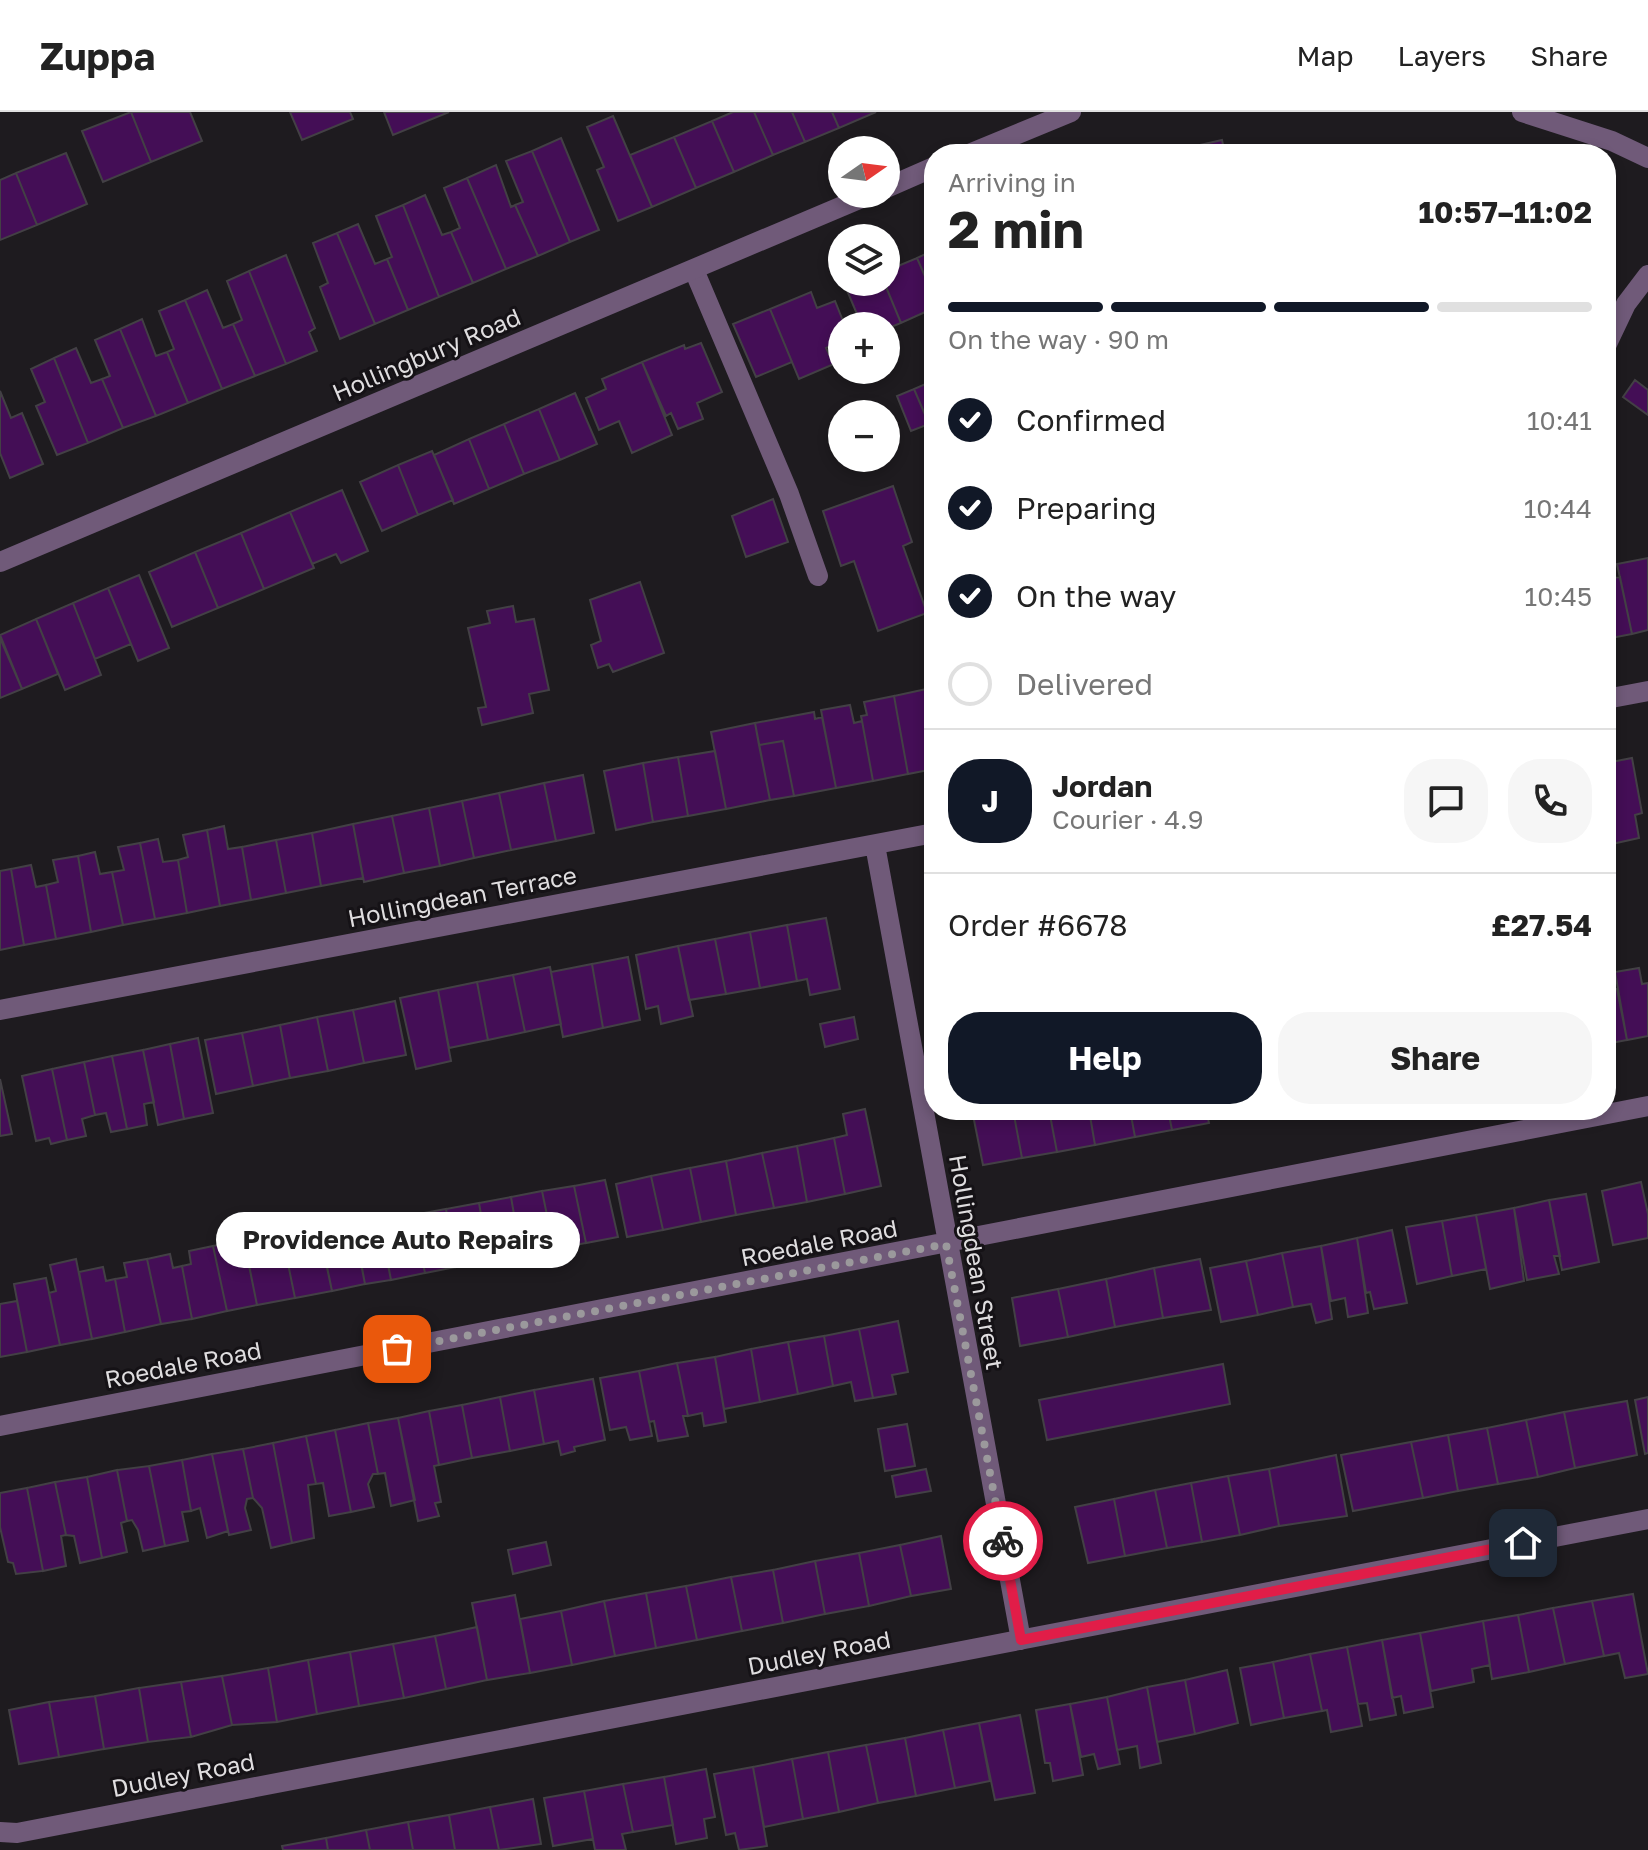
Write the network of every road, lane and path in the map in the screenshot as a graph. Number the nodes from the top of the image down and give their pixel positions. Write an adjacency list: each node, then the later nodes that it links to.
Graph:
1 (1071, 112): 3 (street)
2 (1522, 112): 4 (street)
3 (993, 144)
4 (1648, 158)
5 (924, 171): 6 (street)
6 (900, 182)
7 (838, 208): 8 (street, Hollingbury Road)
8 (694, 270): 11 (street, Hollingbury Road); 12 (street)
9 (1648, 275): 10 (street)
10 (1616, 325)
11 (0, 562)
12 (818, 576)
13 (1648, 691): 14 (street)
14 (1616, 697)
15 (924, 835): 16 (street, Hollingdean Terrace)
16 (875, 845): 17 (street, Hollingdean Terrace); 21 (street, Hollingdean Street)
17 (0, 1010)
18 (1648, 1106): 19 (street, Roedale Road)
19 (1616, 1112)
20 (1577, 1120): 21 (street, Roedale Road)
21 (946, 1244): 22 (street, Roedale Road); 24 (street, Hollingdean Street)
22 (0, 1426)
23 (1648, 1519): 24 (street, Dudley Road)
24 (1021, 1640): 25 (street, Dudley Road)
25 (0, 1832)

